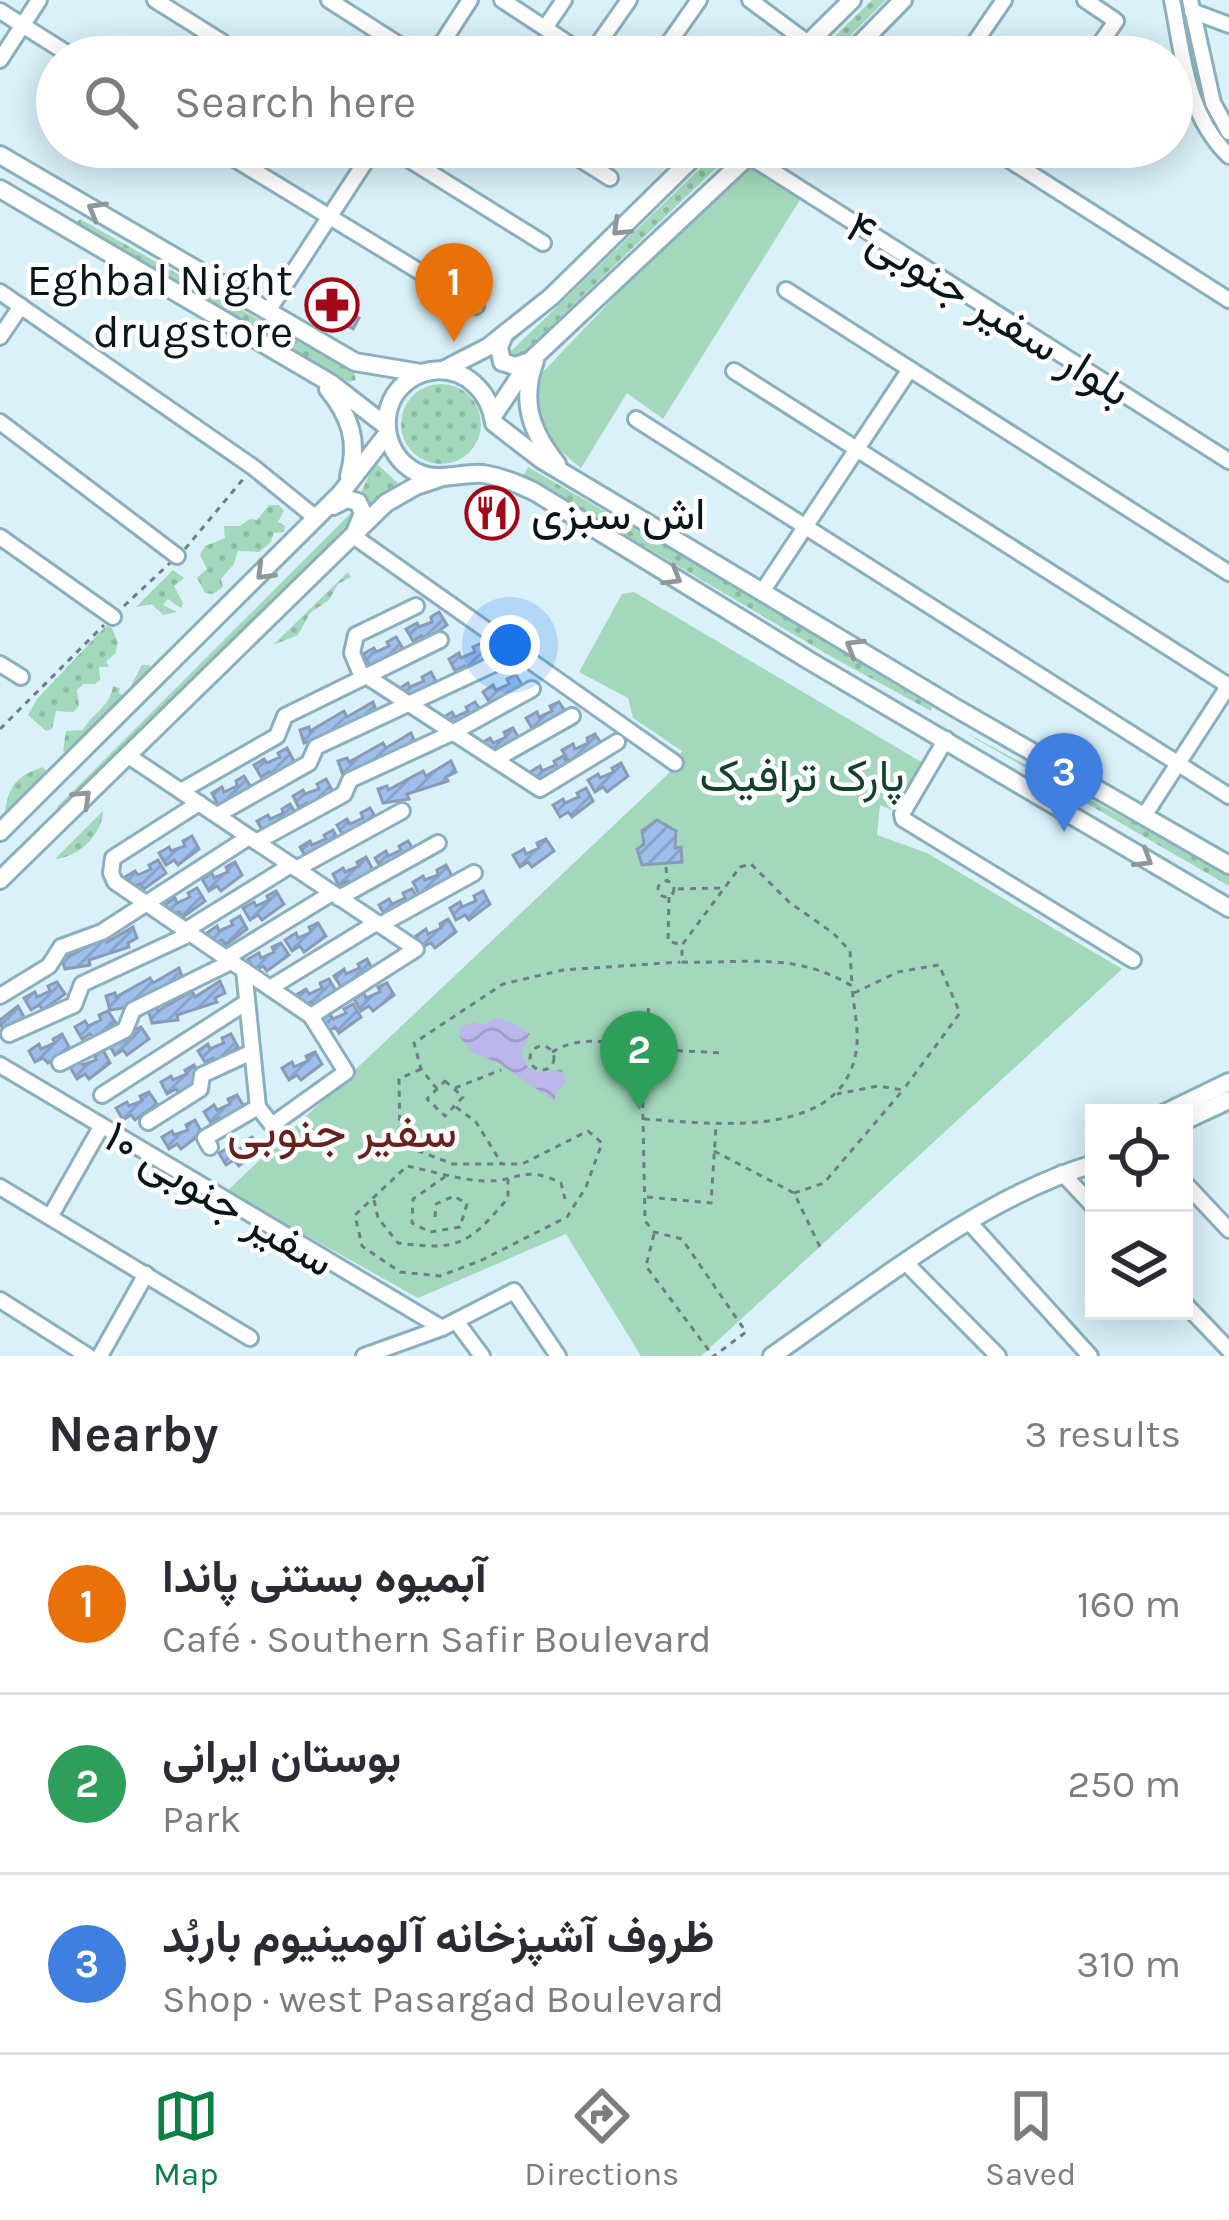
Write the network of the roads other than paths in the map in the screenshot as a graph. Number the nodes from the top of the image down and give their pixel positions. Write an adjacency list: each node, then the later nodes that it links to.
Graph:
1 (39, 0): 17 (street)
2 (155, 0): 21 (street)
3 (329, 0): 22 (street)
4 (470, 0): 23 (street)
5 (502, 0): 19 (street)
6 (564, 0): 19 (street)
7 (629, 0): 25 (street)
8 (699, 0): 26 (street)
9 (750, 0): 27 (street)
10 (852, 0): 28 (main road)
11 (903, 0): 29 (main road)
12 (1004, 0): 30 (street)
13 (1085, 0): 31 (street)
14 (1172, 0): 32 (street)
15 (1191, 6): 18 (street); 35 (street)
16 (0, 10): 17 (street)
17 (23, 25): 20 (street); 33 (street)
18 (1229, 25)
19 (545, 28): 24 (street)
20 (40, 36)
21 (212, 36)
22 (385, 36)
23 (447, 36)
24 (557, 36)
25 (604, 36)
26 (674, 36)
27 (799, 36)
28 (815, 36)
29 (868, 36)
30 (979, 36)
31 (1106, 36)
32 (1180, 36)
33 (0, 61)
34 (1193, 96): 37 (street)
35 (1229, 132)
36 (0, 155): 48 (main road)
37 (1229, 156)
38 (249, 168): 50 (street)
39 (361, 168): 50 (street)
40 (422, 168): 51 (street)
41 (594, 168): 46 (street)
42 (683, 168): 58 (main road, one-way to 58)
43 (736, 168): 60 (main road)
44 (778, 168): 73 (street, بلوار سفیر جنوبی۴)
45 (1022, 168): 54 (street)
46 (610, 178)
47 (0, 189): 49 (main road)
48 (60, 189): 49 (main road); 57 (main road, one-way to 48)
49 (48, 214): 66 (main road)
50 (329, 217): 56 (street); 57 (street)
51 (543, 243)
52 (785, 290): 62 (street)
53 (0, 292): 55 (street)
54 (1229, 300)
55 (21, 306): 59 (street); 77 (street)
56 (476, 306)
57 (268, 311): 61 (main road)
58 (505, 335): 60 (main road); 63 (main road)
59 (0, 337)
60 (536, 356): 69 (main road); 75 (main road)
61 (353, 360): 65 (main road); 67 (main road)
62 (910, 369): 72 (street); 82 (street)
63 (442, 370): 65 (main road); 69 (main road)
64 (734, 371): 72 (street)
65 (422, 373): 71 (main road)
66 (316, 374): 67 (main road); 76 (main road)
67 (332, 384): 71 (main road)
68 (636, 418): 78 (street)
69 (494, 420): 75 (main road)
70 (0, 422): 81 (street)
71 (387, 430): 74 (main road); 76 (main road)
72 (857, 449): 78 (street); 91 (street)
73 (1229, 461)
74 (450, 476): 79 (main road); 97 (main road, one-way to 97)
75 (573, 481): 83 (main road)
76 (345, 488): 77 (main road)
77 (316, 518): 79 (main road); 106 (main road, one-way to 106)
78 (806, 525): 83 (street); 102 (street)
79 (352, 536): 99 (main road); 101 (street)
80 (0, 537): 85 (street)
81 (177, 556)
82 (1229, 573)
83 (762, 592): 94 (main road, one-way to 83)
84 (416, 606): 90 (street)
85 (112, 616)
86 (440, 640): 90 (street)
87 (0, 664): 89 (street)
88 (494, 664): 93 (street)
89 (20, 677)
90 (369, 678): 93 (street); 103 (street)
91 (1229, 685): 102 (street)
92 (532, 689): 96 (street)
93 (410, 704): 96 (street); 108 (street)
94 (954, 707): 97 (main road); 109 (main road)
95 (572, 716): 100 (street)
96 (454, 732): 100 (street); 112 (street)
97 (941, 736): 120 (main road, one-way to 120); 123 (street)
98 (617, 742): 100 (street)
99 (127, 755): 103 (street); 110 (main road, one-way to 99)
100 (496, 759)
101 (675, 763)
102 (1179, 763): 104 (street); 109 (street)
103 (181, 791): 105 (street)
104 (1229, 796)
105 (199, 803): 108 (street); 119 (street)
106 (25, 808): 110 (main road); 111 (main road)
107 (402, 811): 115 (street)
108 (217, 815): 112 (street)
109 (1144, 816): 114 (main road)
110 (51, 828): 117 (main road)
111 (0, 832)
112 (252, 839): 115 (street); 119 (street)
113 (439, 843): 118 (street)
114 (1229, 865)
115 (294, 867): 118 (street); 122 (street)
116 (474, 873): 121 (street)
117 (0, 880)
118 (335, 895): 121 (street); 124 (street)
119 (144, 902): 122 (street); 126 (street)
120 (1229, 908)
121 (378, 924): 125 (street); 128 (street)
122 (188, 932): 124 (street); 129 (street)
123 (1133, 960)
124 (234, 963): 125 (street); 127 (street); 131 (street)
125 (270, 988): 128 (street)
126 (0, 996)
127 (247, 1002): 130 (street); 134 (street)
128 (311, 1016): 137 (street)
129 (9, 1034)
130 (252, 1052): 137 (street); 139 (street)
131 (60, 1063)
132 (0, 1065): 140 (street, سفیر جنوبی ۱۰)
133 (1229, 1082): 136 (main road)
134 (102, 1095)
135 (1229, 1100): 138 (main road)
136 (1184, 1104)
137 (258, 1107): 141 (street)
138 (1193, 1117)
139 (148, 1122)
140 (101, 1127): 148 (street); 155 (street, سفیر جنوبی ۱۰)
141 (209, 1147)
142 (1085, 1155): 144 (main road)
143 (1085, 1167): 144 (main road)
144 (1062, 1173): 147 (street); 149 (main road)
145 (0, 1187): 148 (street)
146 (1193, 1191): 150 (street)
147 (1085, 1197)
148 (50, 1217): 152 (street)
149 (970, 1223): 151 (main road); 165 (street)
150 (1229, 1231)
151 (906, 1263): 163 (main road); 164 (street)
152 (146, 1274): 156 (street); 159 (street)
153 (0, 1300): 158 (street)
154 (1193, 1313): 157 (street)
155 (449, 1325): 160 (street); 161 (street); 162 (street)
156 (250, 1337)
157 (1229, 1351)
158 (88, 1356)
159 (100, 1356)
160 (365, 1356)
161 (482, 1356)
162 (557, 1356)
163 (772, 1356)
164 (998, 1356)
165 (1090, 1356)

